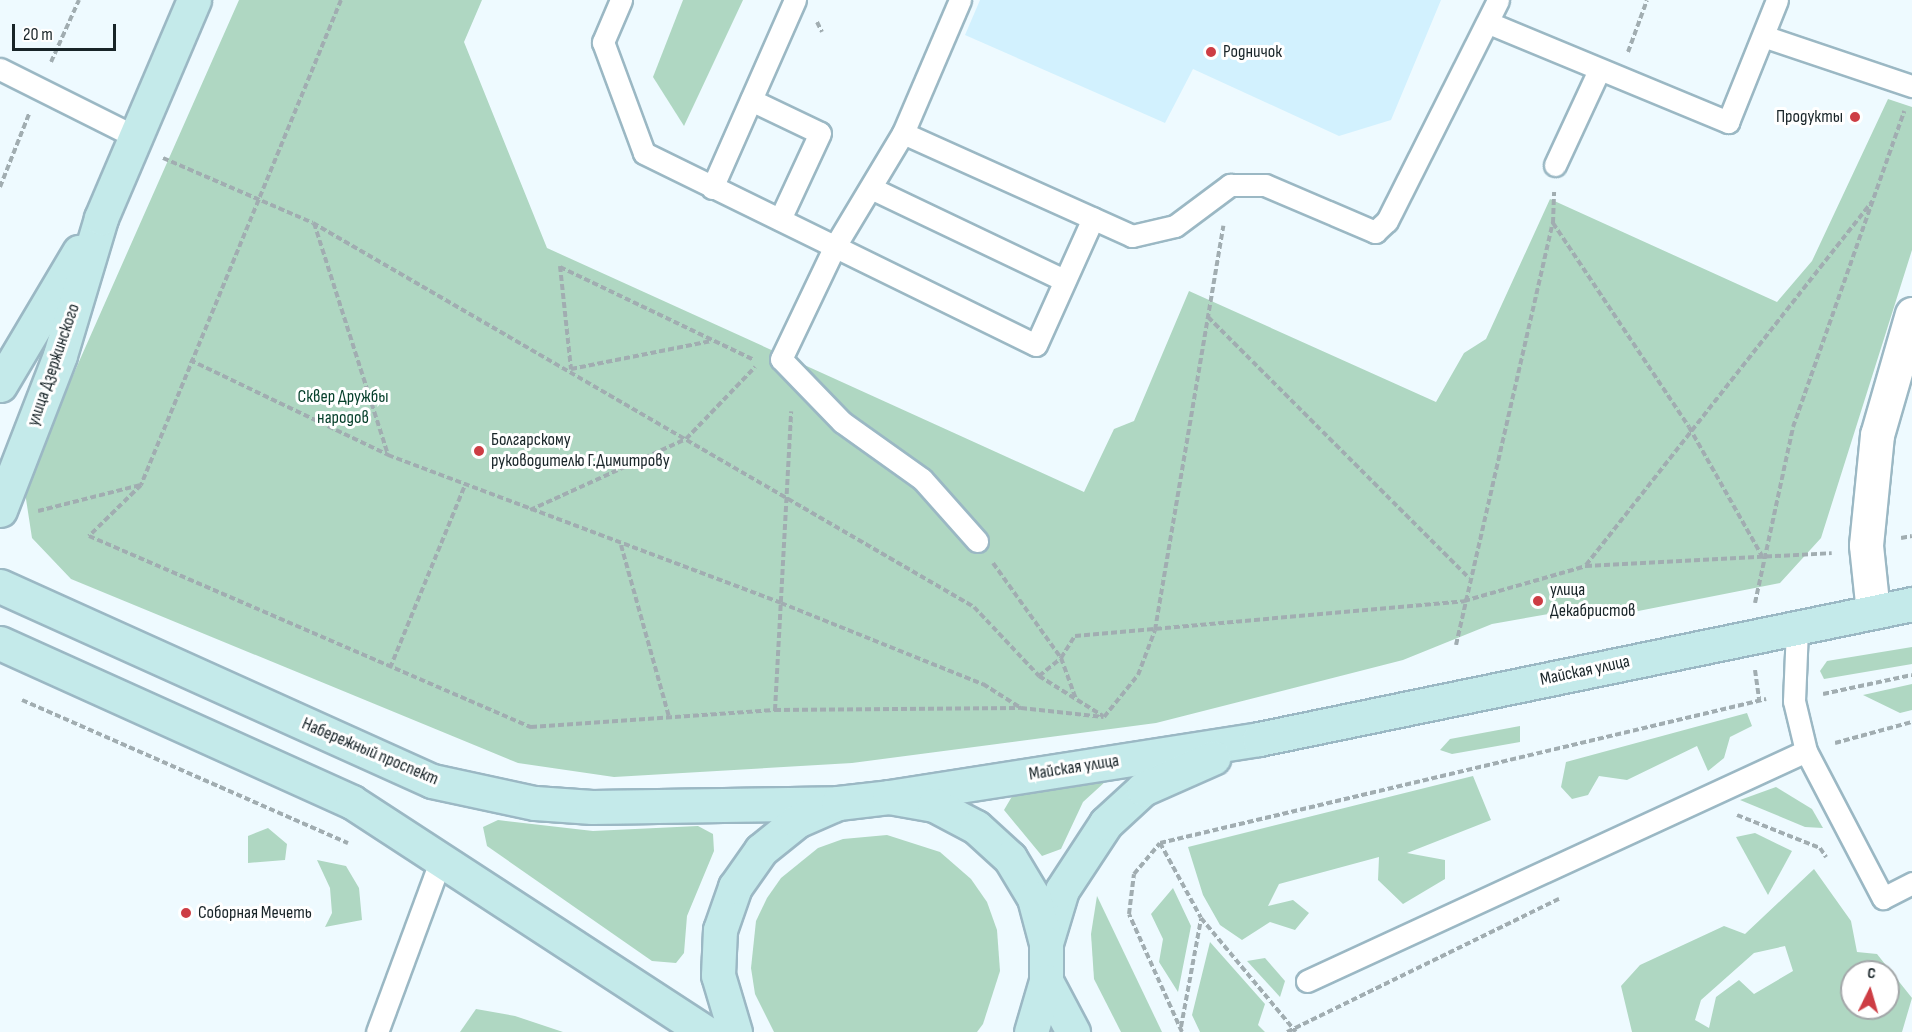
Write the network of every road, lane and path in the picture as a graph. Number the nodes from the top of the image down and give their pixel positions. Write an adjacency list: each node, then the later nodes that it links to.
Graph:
1 (194, 0): 17 (main road, улица Дзержинского)
2 (341, 0): 23 (path)
3 (621, 0): 20 (lane)
4 (795, 0): 15 (lane)
5 (960, 0): 16 (lane)
6 (1498, 0): 9 (lane)
7 (1647, 0): 13 (path)
8 (1772, 1): 10 (lane)
9 (1489, 23): 12 (lane); 19 (lane)
10 (1766, 36): 13 (lane); 14 (lane)
11 (0, 69): 17 (lane)
12 (1599, 70): 13 (lane); 18 (lane)
13 (1619, 78)
14 (1910, 92): 22 (path)
15 (751, 100): 20 (lane); 26 (lane)
16 (903, 132): 21 (lane); 25 (lane)
17 (136, 137): 23 (path); 24 (main road, улица Дзержинского)
18 (1556, 165)
19 (1230, 185): 25 (lane); 31 (path)
20 (712, 188): 26 (lane)
21 (873, 189): 28 (lane); 29 (lane)
22 (1874, 199): 37 (path); 48 (path)
23 (255, 200): 27 (path); 34 (path)
24 (101, 218): 36 (main road, улица Дзержинского); 43 (main road, улица Дзержинского)
25 (1093, 218): 29 (lane)
26 (780, 219): 28 (lane)
27 (314, 223): 35 (path); 39 (path)
28 (834, 248): 29 (lane); 33 (lane)
29 (1064, 280)
30 (1912, 314): 55 (street)
31 (1208, 317): 50 (path); 57 (path)
32 (711, 341): 35 (path); 35 (path); 38 (path)
33 (781, 359): 42 (path); 46 (lane)
34 (190, 360): 39 (path); 40 (path)
35 (571, 369): 38 (path)
36 (0, 385)
37 (1689, 428): 48 (path); 49 (path); 50 (path)
38 (686, 439): 42 (path); 45 (path)
39 (388, 455): 41 (path)
40 (141, 485): 44 (path); 62 (path)
41 (465, 485): 45 (path); 62 (path)
42 (786, 497): 53 (path); 64 (path)
43 (0, 510)
44 (38, 511)
45 (529, 511): 47 (path)
46 (976, 541): 61 (path)
47 (621, 544): 53 (path); 71 (path)
48 (1762, 557): 49 (path); 58 (path)
49 (1586, 566): 52 (path)
50 (1469, 579): 52 (path)
51 (0, 586): 77 (main road, Набережный проспект)
52 (1464, 601): 57 (path); 60 (path)
53 (781, 603): 69 (path); 70 (path)
54 (1912, 604): 55 (main road, Майская улица)
55 (1873, 612): 56 (main road, Майская улица)
56 (1797, 629): 58 (main road, Майская улица); 68 (lane)
57 (1155, 630): 61 (path); 72 (path)
58 (1751, 634): 66 (path); 74 (main road, Майская улица)
59 (0, 643): 81 (main road)
60 (1456, 645)
61 (1061, 658): 64 (path); 65 (path)
62 (390, 668): 71 (path)
63 (1912, 675): 68 (path)
64 (1039, 676): 65 (path)
65 (1077, 699): 72 (path)
66 (1759, 699): 68 (path); 79 (path)
67 (22, 700): 80 (path)
68 (1794, 700): 75 (lane)
69 (1021, 708): 70 (path); 72 (path)
70 (775, 710): 71 (path)
71 (670, 717)
72 (1104, 717)
73 (1912, 722): 75 (path)
74 (1258, 738): 76 (main road, Майская улица); 86 (main road, Майская улица)
75 (1806, 751): 83 (lane); 88 (lane)
76 (889, 797): 77 (main road, Майская улица); 86 (main road)
77 (838, 803): 93 (main road)
78 (1727, 820): 82 (path)
79 (1160, 843): 85 (path); 90 (path)
80 (355, 846)
81 (442, 856): 91 (lane); 92 (main road)
82 (1832, 865)
83 (1912, 883)
84 (1568, 895): 89 (path)
85 (1201, 918): 89 (path); 90 (path)
86 (1046, 943): 87 (main road)
87 (1046, 981): 94 (main road); 95 (main road)
88 (1307, 981)
89 (1292, 1025): 96 (path); 97 (path)
90 (1181, 1030)
91 (377, 1032)
92 (705, 1032)
93 (735, 1032)
94 (1031, 1032)
95 (1073, 1032)
96 (1287, 1032)
97 (1296, 1032)

